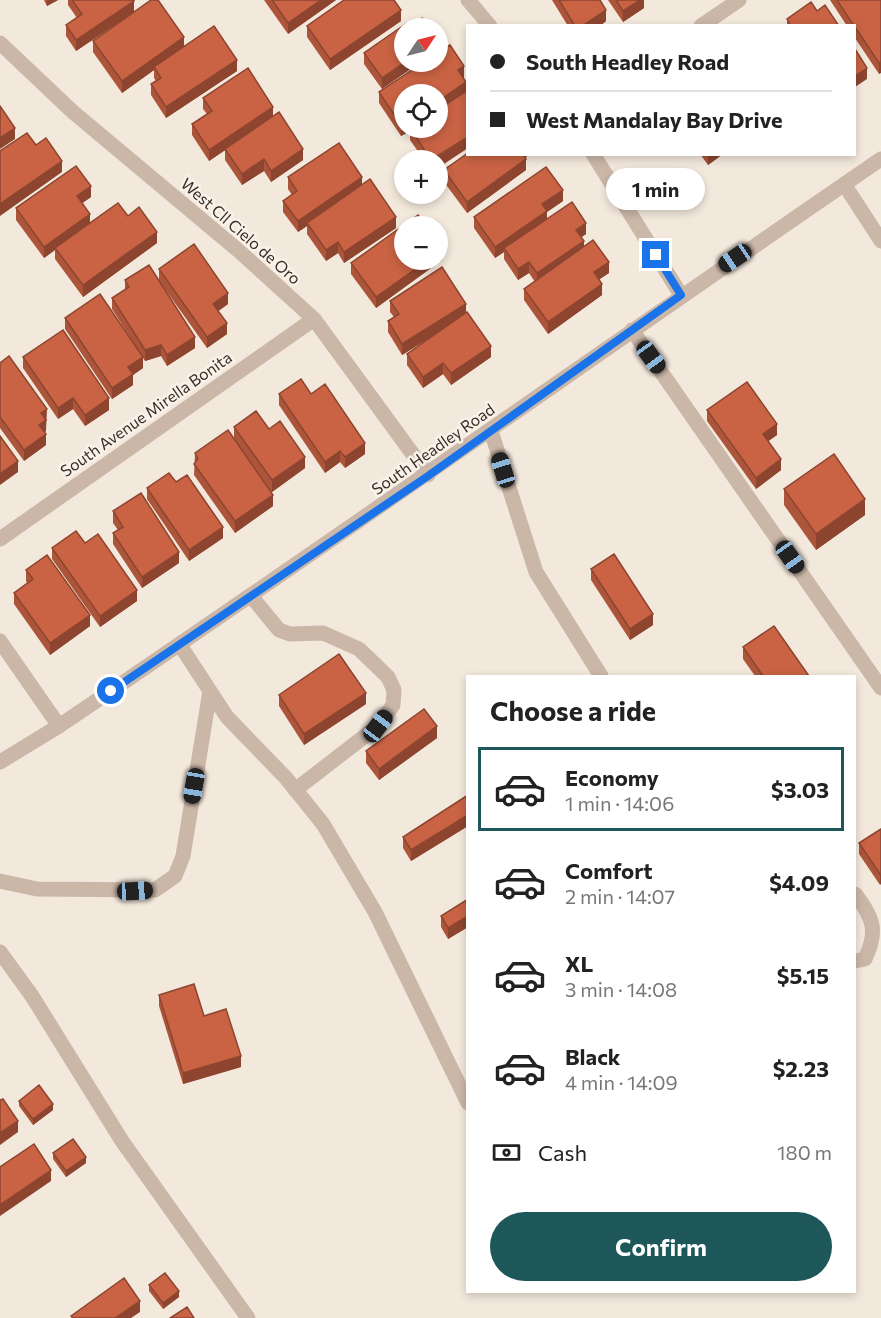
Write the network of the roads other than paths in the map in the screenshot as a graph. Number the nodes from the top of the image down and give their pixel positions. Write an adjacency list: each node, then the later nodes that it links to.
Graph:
1 (468, 0): 3 (street)
2 (740, 0): 4 (street)
3 (488, 24)
4 (704, 24)
5 (0, 43): 11 (street, West Cll Cielo de Oro)
6 (594, 156): 10 (street)
7 (881, 159): 8 (street, South Headley Road)
8 (844, 184): 9 (street); 10 (street, South Headley Road)
9 (881, 241)
10 (681, 295): 12 (street, South Headley Road)
11 (314, 319): 14 (street, West Cll Cielo de Oro); 15 (street, South Avenue Mirella Bonita)
12 (632, 330): 13 (street, South Headley Road); 20 (street)
13 (491, 430): 14 (street, South Headley Road); 19 (street)
14 (428, 476): 16 (street, South Headley Road)
15 (0, 539)
16 (251, 596): 18 (street, South Headley Road); 24 (street)
17 (0, 642): 22 (street)
18 (180, 645): 21 (street); 22 (street, South Headley Road)
19 (601, 675)
20 (881, 688)
21 (210, 692): 24 (street); 25 (street)
22 (59, 726): 23 (street, South Headley Road)
23 (0, 762)
24 (295, 790): 29 (street)
25 (0, 881)
26 (856, 896): 28 (street)
27 (0, 952): 30 (street)
28 (856, 961)
29 (466, 1099)
30 (248, 1318)

